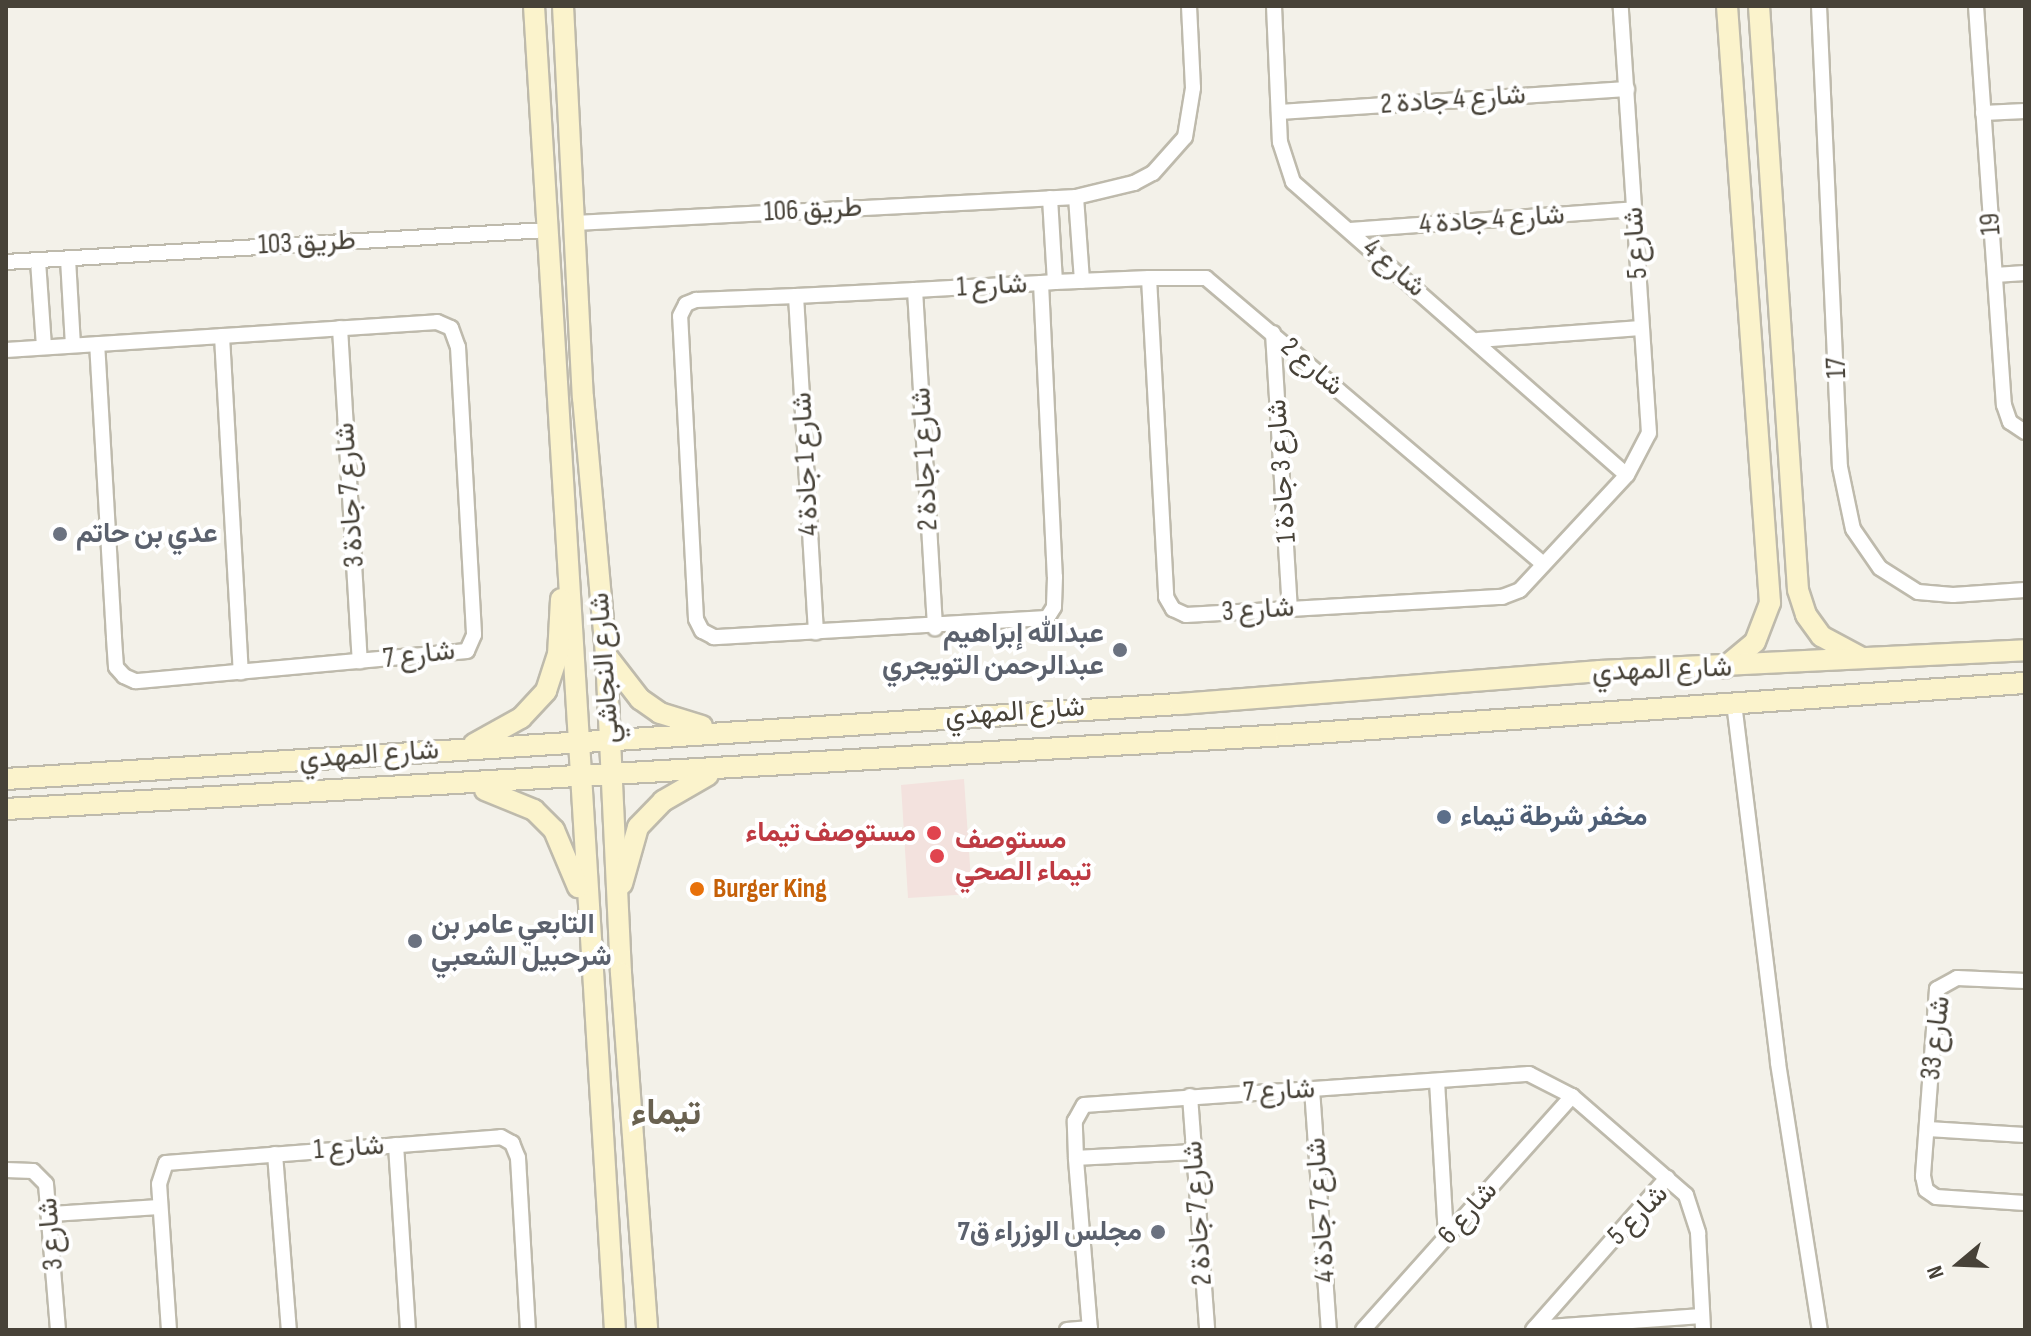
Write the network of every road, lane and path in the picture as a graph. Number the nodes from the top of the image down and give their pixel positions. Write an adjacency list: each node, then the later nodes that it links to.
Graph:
1 (534, 6): 18 (main road, شارع النجاشي)
2 (563, 6): 17 (main road, شارع النجاشي)
3 (1189, 6): 14 (street, طريق 106)
4 (1274, 6): 12 (street, شارع 4)
5 (1621, 6): 10 (street, شارع 5)
6 (1727, 6): 51 (main road)
7 (1759, 6): 49 (main road)
8 (1819, 6): 43 (street, 17)
9 (1976, 6): 13 (street, 19)
10 (1627, 89): 12 (street, شارع 4 جادة 2); 16 (street, شارع 5)
11 (2025, 111): 13 (street)
12 (1279, 112): 19 (street, شارع 4)
13 (1983, 113): 24 (street, 19)
14 (1076, 197): 15 (street, طريق 106); 26 (street)
15 (1050, 198): 17 (street, طريق 106); 27 (street)
16 (1634, 209): 19 (street, شارع 4 جادة 4); 31 (street, شارع 5)
17 (575, 223): 48 (main road, شارع النجاشي)
18 (547, 230): 20 (street, طريق 103); 41 (main road, شارع النجاشي)
19 (1350, 230): 34 (street, شارع 4)
20 (68, 259): 21 (street, طريق 103); 36 (street)
21 (38, 261): 22 (street, طريق 103); 37 (street)
22 (6, 262)
23 (2025, 273): 24 (street)
24 (1995, 275): 39 (street, 19)
25 (1149, 278): 26 (street, شارع 2); 32 (street, شارع 2); 44 (street, شارع 3)
26 (1082, 281): 27 (street, شارع 2)
27 (1048, 282): 28 (street, شارع 1); 45 (street, شارع 1)
28 (915, 290): 29 (street, شارع 1); 45 (street, شارع 1 جادة 2)
29 (796, 296): 46 (street, شارع 1 جادة 4); 46 (street, شارع 1)
30 (340, 328): 33 (street, شارع 7); 50 (street, شارع 7 جادة 3); 50 (street, شارع 7)
31 (1641, 328): 34 (street); 40 (street, شارع 5)
32 (1273, 333): 42 (street, شارع 2); 44 (street, شارع 3 جادة 1)
33 (222, 336): 35 (street, شارع 7); 52 (street)
34 (1478, 340): 40 (street, شارع 4)
35 (97, 344): 36 (street); 52 (street, شارع 7)
36 (73, 345): 37 (street)
37 (44, 347): 38 (street)
38 (6, 350)
39 (2025, 432)
40 (1627, 475): 42 (street, شارع 3)
41 (567, 536): 59 (main road, شارع النجاشي); 62 (main road)
42 (1543, 564): 44 (street, شارع 3)
43 (2025, 590)
44 (1290, 608)
45 (935, 628): 46 (street, شارع 1)
46 (816, 632)
47 (2025, 650): 49 (main road, شارع المهدي)
48 (606, 655): 57 (main road); 58 (main road, شارع النجاشي)
49 (1863, 658): 51 (main road, شارع المهدي)
50 (360, 661): 52 (street, شارع 7)
51 (1724, 668): 55 (main road, شارع المهدي)
52 (241, 672)
53 (2025, 683): 54 (main road, شارع المهدي)
54 (1734, 703): 60 (main road, شارع المهدي); 104 (street)
55 (1180, 704): 56 (main road, شارع المهدي); 60 (main road)
56 (1110, 706): 57 (main road, شارع المهدي); 61 (main road)
57 (721, 731): 58 (main road, شارع المهدي)
58 (611, 738): 59 (main road, شارع المهدي); 65 (main road, شارع النجاشي)
59 (581, 740): 62 (main road, شارع المهدي); 66 (main road, شارع النجاشي)
60 (1159, 740): 61 (main road, شارع المهدي)
61 (1099, 742): 63 (main road, شارع المهدي)
62 (467, 748): 64 (main road, شارع المهدي)
63 (727, 769): 65 (main road, شارع المهدي); 71 (main road)
64 (88, 774): 67 (main road, شارع المهدي); 69 (main road)
65 (611, 775): 66 (main road, شارع المهدي); 71 (main road, شارع النجاشي)
66 (582, 777): 68 (main road, شارع المهدي); 72 (main road, شارع النجاشي)
67 (6, 779)
68 (465, 786): 69 (main road, شارع المهدي); 72 (main road)
69 (60, 806): 70 (main road, شارع المهدي)
70 (6, 809)
71 (617, 899): 92 (main road, شارع النجاشي)
72 (588, 918): 91 (main road, شارع النجاشي)
73 (2025, 981): 78 (street, شارع 33)
74 (1437, 1081): 75 (street, شارع 7); 77 (street, شارع 7); 89 (street)
75 (1312, 1089): 76 (street, شارع 7); 102 (street, شارع 7 جادة 4)
76 (1190, 1096): 81 (street, شارع 7 جادة 2); 83 (street, شارع 7)
77 (1572, 1096): 85 (street, شارع 7); 89 (street, شارع 6)
78 (1928, 1129): 79 (street); 86 (street, شارع 33)
79 (2025, 1135)
80 (396, 1145): 82 (street, شارع 1); 98 (street); 99 (street, شارع 1)
81 (1193, 1152): 83 (street); 101 (street, شارع 7 جادة 2)
82 (275, 1154): 87 (street, شارع 1); 97 (street)
83 (1076, 1158): 93 (street, شارع 7)
84 (6, 1170): 88 (street, شارع 3)
85 (1667, 1178): 90 (street, شارع 5); 94 (street, شارع 5)
86 (2025, 1203)
87 (160, 1207): 88 (street); 96 (street, شارع 1)
88 (51, 1214): 95 (street, شارع 3)
89 (1446, 1238): 103 (street, شارع 6)
90 (1702, 1323): 94 (street)
91 (615, 1325): 92 (main road)
92 (647, 1325)
93 (1090, 1329): 100 (street)
94 (1534, 1329)
95 (58, 1330)
96 (169, 1330)
97 (289, 1330)
98 (408, 1330)
99 (528, 1330)
100 (1067, 1330)
101 (1207, 1330)
102 (1329, 1330)
103 (1363, 1330)
104 (1820, 1330)

